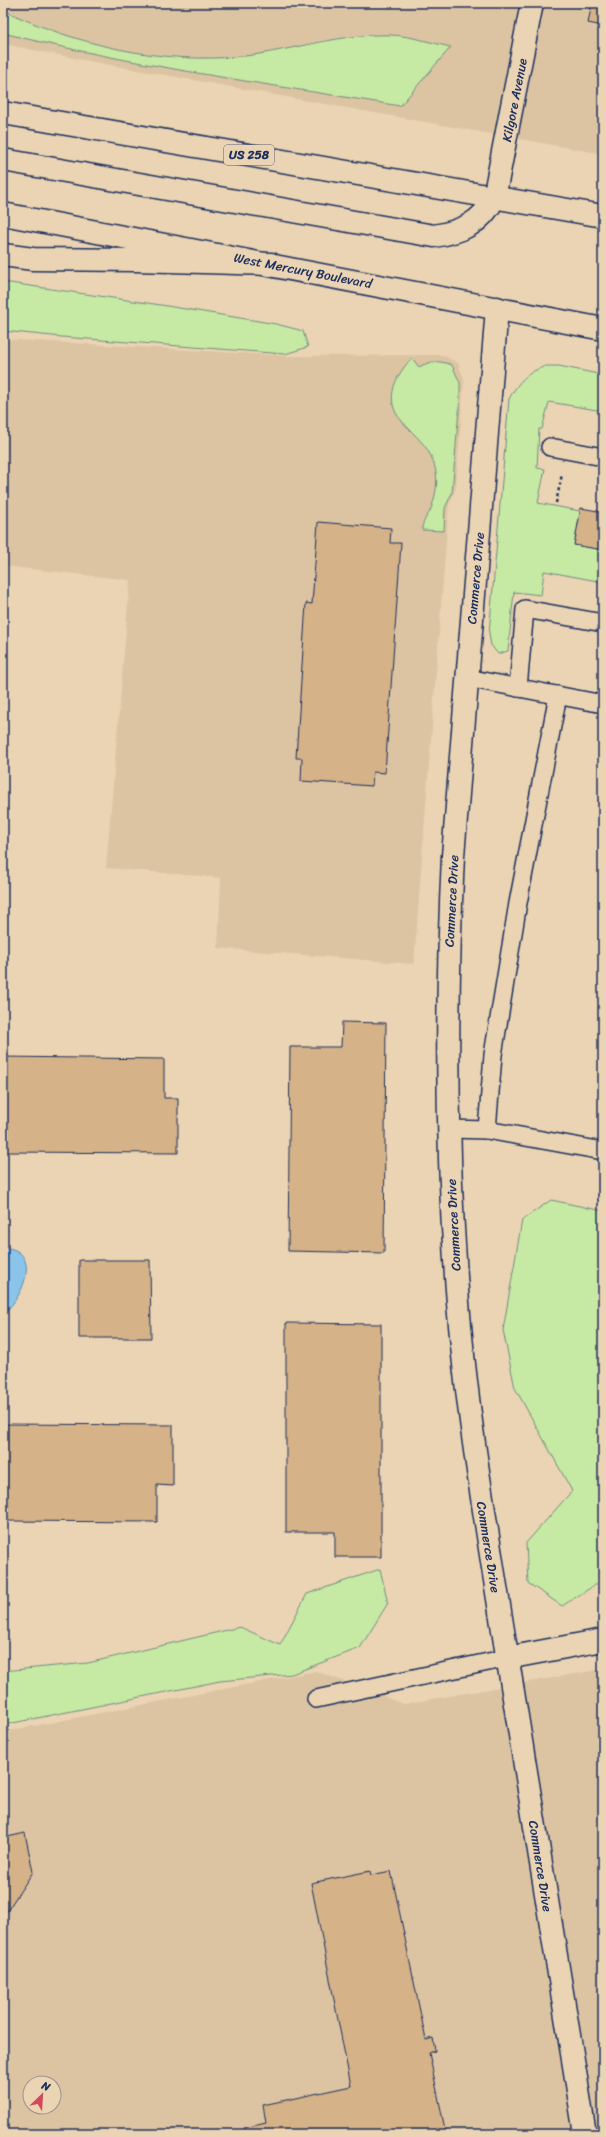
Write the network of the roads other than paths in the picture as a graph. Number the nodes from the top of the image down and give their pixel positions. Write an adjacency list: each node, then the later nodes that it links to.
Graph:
1 (532, 3): 4 (main road, Kilgore Avenue)
2 (3, 113): 4 (main road, US 258)
3 (3, 160): 4 (main road)
4 (494, 198): 6 (main road, US 258)
5 (3, 214): 8 (main road, West Mercury Boulevard)
6 (603, 216)
7 (3, 255): 8 (main road)
8 (271, 264): 9 (main road, West Mercury Boulevard)
9 (497, 308): 10 (main road, West Mercury Boulevard); 14 (main road, Commerce Drive)
10 (603, 329)
11 (558, 448): 12 (lane)
12 (603, 457)
13 (603, 622): 15 (lane)
14 (467, 678): 15 (lane); 18 (main road, Commerce Drive)
15 (518, 688): 16 (lane)
16 (558, 695): 17 (lane); 19 (lane)
17 (603, 704)
18 (449, 1129): 19 (lane); 22 (main road, Commerce Drive)
19 (487, 1130): 20 (lane)
20 (603, 1151)
21 (603, 1640): 22 (main road)
22 (507, 1658): 23 (lane); 24 (main road, Commerce Drive)
23 (316, 1699)
24 (585, 2134)

